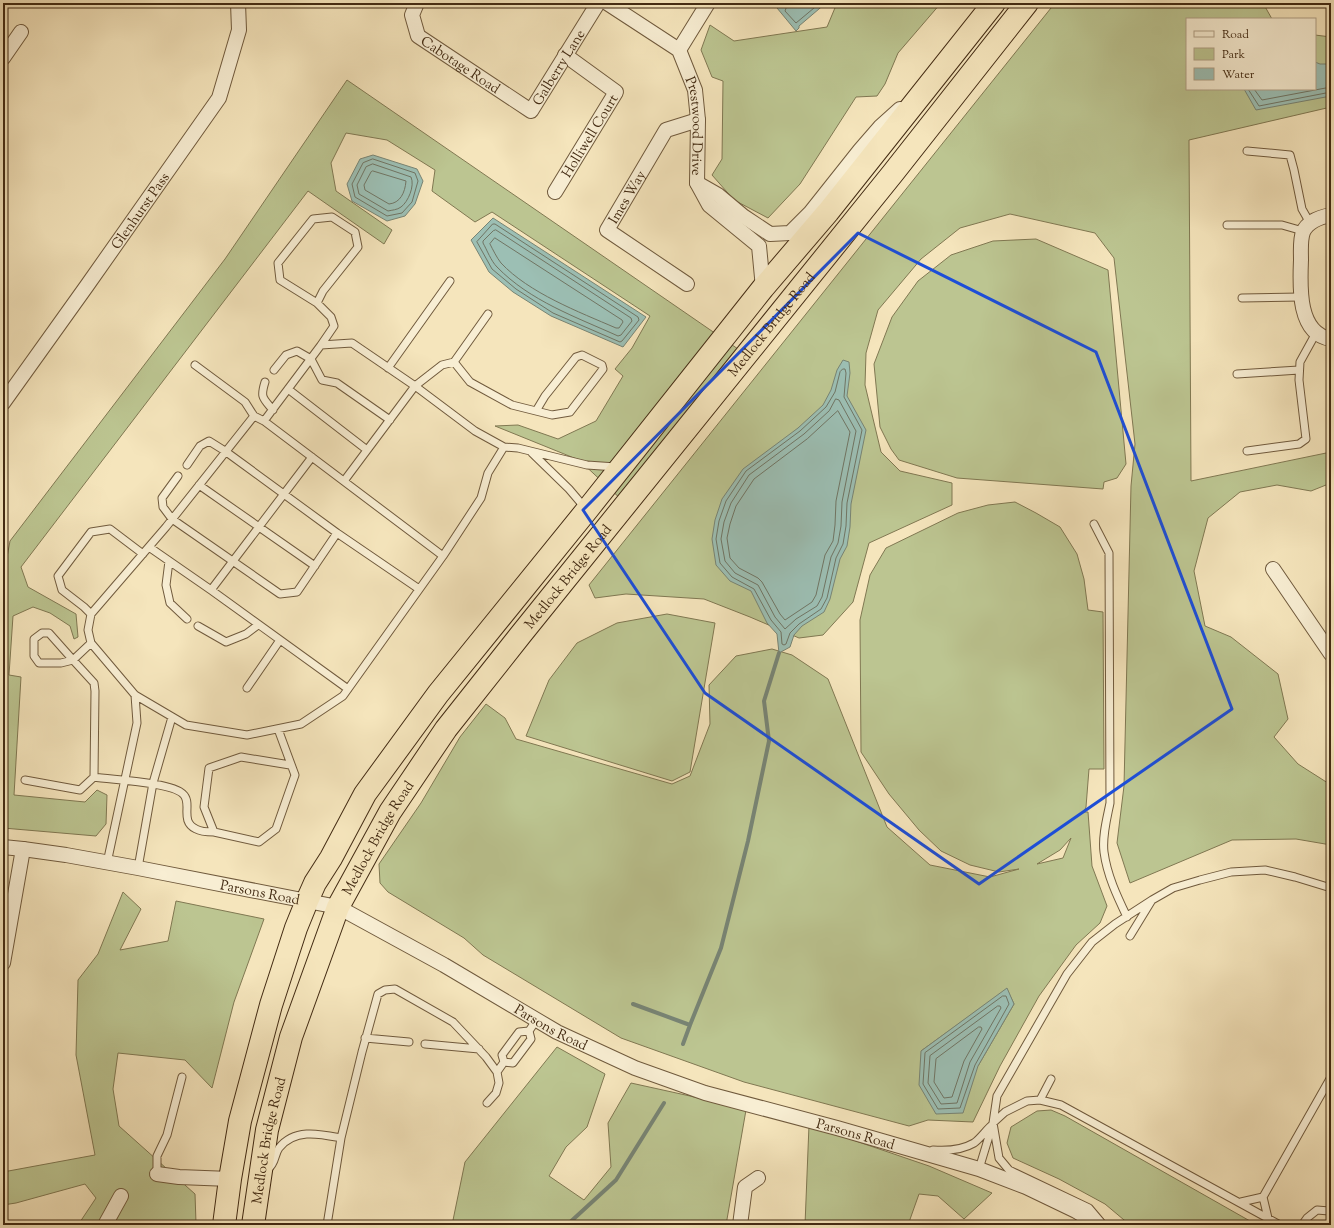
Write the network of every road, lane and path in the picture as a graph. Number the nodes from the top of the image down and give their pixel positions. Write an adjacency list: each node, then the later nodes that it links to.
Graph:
1 (238, 3): 41 (street, Glenhurst Pass)
2 (417, 3): 13 (street, Cabotage Road)
3 (598, 3): 10 (street, Galberry Lane)
4 (606, 3): 9 (street)
5 (708, 3): 9 (street)
6 (994, 3): 12 (highway, Medlock Bridge Road)
7 (1027, 3): 99 (highway, Medlock Bridge Road)
8 (21, 32): 11 (street)
9 (679, 50): 14 (street, Prestwood Drive)
10 (565, 56): 13 (street, Galberry Lane); 17 (street, Holliwell Court)
11 (3, 58)
12 (922, 95): 16 (street, Medlock Bridge Road); 23 (highway, Medlock Bridge Road)
13 (531, 111)
14 (698, 120): 16 (street, Prestwood Drive); 22 (street, Imes Way)
15 (1247, 151): 20 (lane)
16 (697, 182): 23 (street, Prestwood Drive)
17 (555, 192)
18 (1331, 215): 20 (street)
19 (1227, 225): 20 (lane)
20 (1307, 227): 24 (street)
21 (450, 280): 34 (lane)
22 (687, 284)
23 (763, 288): 54 (highway, Medlock Bridge Road)
24 (1300, 297): 25 (lane); 28 (street)
25 (1242, 298)
26 (317, 303): 26 (lane); 30 (lane)
27 (488, 314): 32 (lane)
28 (1316, 333): 29 (street); 36 (lane)
29 (1331, 339)
30 (321, 345): 31 (lane); 34 (lane)
31 (311, 359): 35 (lane); 40 (lane); 45 (lane)
32 (454, 362): 39 (lane); 43 (lane)
33 (194, 365): 44 (lane)
34 (388, 368): 39 (lane)
35 (274, 370)
36 (1299, 370): 37 (lane); 50 (lane)
37 (1237, 374)
38 (264, 382): 42 (lane)
39 (415, 386): 45 (lane); 47 (lane)
40 (288, 389): 42 (lane); 48 (lane)
41 (3, 403)
42 (273, 410): 46 (lane)
43 (536, 411): 43 (lane)
44 (254, 416): 46 (lane); 49 (lane)
45 (390, 420): 48 (lane)
46 (264, 422): 52 (lane)
47 (504, 447): 51 (lane); 66 (lane)
48 (367, 450): 56 (lane)
49 (225, 451): 53 (lane); 57 (lane); 58 (lane)
50 (1247, 451)
51 (532, 452): 54 (lane); 59 (lane)
52 (312, 457): 56 (lane); 58 (lane)
53 (187, 465)
54 (621, 467): 59 (highway, Medlock Bridge Road)
55 (178, 476): 60 (lane)
56 (344, 481): 66 (lane)
57 (199, 485): 60 (lane); 62 (lane)
58 (284, 494): 62 (lane); 63 (lane)
59 (587, 510): 98 (highway, Medlock Bridge Road)
60 (172, 519): 64 (lane); 68 (lane)
61 (1094, 524): 100 (lane)
62 (259, 527): 68 (lane); 69 (lane)
63 (337, 533): 69 (lane); 71 (lane)
64 (149, 547): 65 (lane); 67 (lane)
65 (143, 554): 73 (lane); 73 (lane)
66 (443, 556): 71 (lane)
67 (169, 561): 72 (lane); 74 (lane)
68 (233, 561): 69 (lane); 72 (lane)
69 (315, 566)
70 (1273, 569): 79 (street)
71 (419, 589): 82 (lane)
72 (211, 590): 75 (lane)
73 (91, 614): 78 (lane)
74 (187, 619)
75 (258, 625): 76 (lane); 77 (lane)
76 (198, 626)
77 (280, 640): 81 (lane); 82 (lane)
78 (91, 643): 80 (lane); 83 (lane)
79 (1331, 654)
80 (73, 660): 80 (lane); 87 (lane)
81 (247, 688)
82 (348, 689): 85 (lane)
83 (135, 695): 84 (lane); 89 (lane)
84 (172, 717): 85 (lane); 90 (lane)
85 (278, 729): 86 (lane)
86 (290, 765): 91 (lane); 91 (lane)
87 (94, 778): 88 (lane); 89 (lane)
88 (25, 780)
89 (125, 781): 90 (lane); 94 (lane)
90 (154, 783): 91 (lane); 95 (lane)
91 (214, 832)
92 (3, 847): 93 (street, Parsons Road)
93 (23, 849): 94 (street, Parsons Road); 102 (street)
94 (107, 863): 95 (street, Parsons Road)
95 (138, 868): 98 (street, Parsons Road)
96 (1331, 888): 97 (lane)
97 (1152, 900): 100 (lane); 101 (lane)
98 (307, 901): 99 (street, Parsons Road); 122 (highway, Medlock Bridge Road)
99 (338, 907): 103 (street, Parsons Road); 120 (highway, Medlock Bridge Road)
100 (1127, 917): 115 (lane)
101 (1130, 936)
102 (3, 963)
103 (533, 1025): 108 (lane); 108 (lane); 117 (street, Parsons Road)
104 (365, 1038): 105 (lane); 107 (lane); 116 (lane)
105 (409, 1042)
106 (425, 1044): 107 (lane)
107 (479, 1049): 109 (lane)
108 (504, 1062): 109 (lane)
109 (497, 1072): 114 (lane)
110 (1331, 1076): 124 (lane)
111 (182, 1077): 119 (lane)
112 (1051, 1079): 113 (lane)
113 (1040, 1100): 115 (lane); 125 (lane)
114 (487, 1103)
115 (993, 1123): 117 (lane); 118 (lane); 134 (lane)
116 (341, 1138): 120 (lane); 131 (lane)
117 (911, 1149): 118 (street, Parsons Road)
118 (979, 1169): 133 (street, Parsons Road)
119 (157, 1174): 122 (street)
120 (260, 1176): 130 (highway, Medlock Bridge Road)
121 (758, 1178): 132 (street)
122 (230, 1179): 129 (highway, Medlock Bridge Road)
123 (121, 1196): 128 (street)
124 (1263, 1197): 125 (lane); 127 (lane)
125 (1241, 1202): 127 (lane)
126 (1329, 1211): 136 (lane)
127 (1268, 1218): 135 (lane)
128 (105, 1225)
129 (224, 1225)
130 (253, 1225)
131 (327, 1225)
132 (740, 1225)
133 (1099, 1225)
134 (1103, 1225)
135 (1280, 1225)
136 (1302, 1225)

